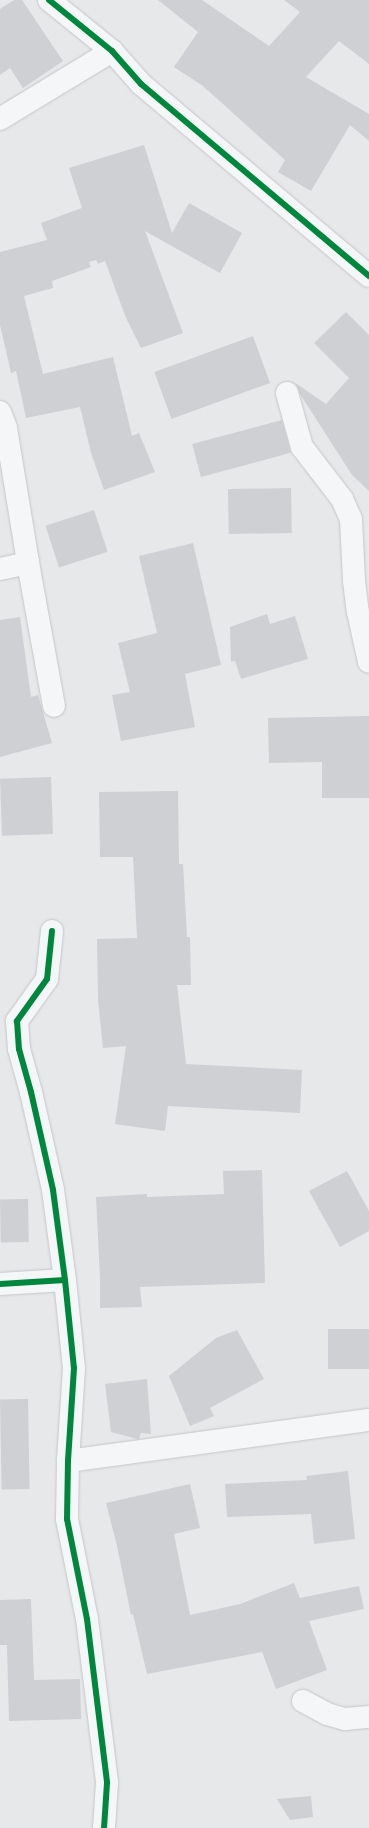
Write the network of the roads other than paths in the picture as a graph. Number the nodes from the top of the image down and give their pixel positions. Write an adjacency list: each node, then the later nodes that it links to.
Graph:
1 (49, 0): 2 (street)
2 (112, 50): 3 (street); 4 (street)
3 (0, 119)
4 (369, 276)
5 (287, 393): 9 (street)
6 (0, 412): 7 (street)
7 (28, 563): 8 (street); 10 (street)
8 (0, 569)
9 (369, 662)
10 (54, 706)
11 (52, 931): 12 (street)
12 (66, 1280): 13 (street); 15 (street)
13 (0, 1284)
14 (369, 1420): 15 (street)
15 (68, 1461): 18 (street)
16 (303, 1701): 17 (street)
17 (369, 1717)
18 (104, 1828)

